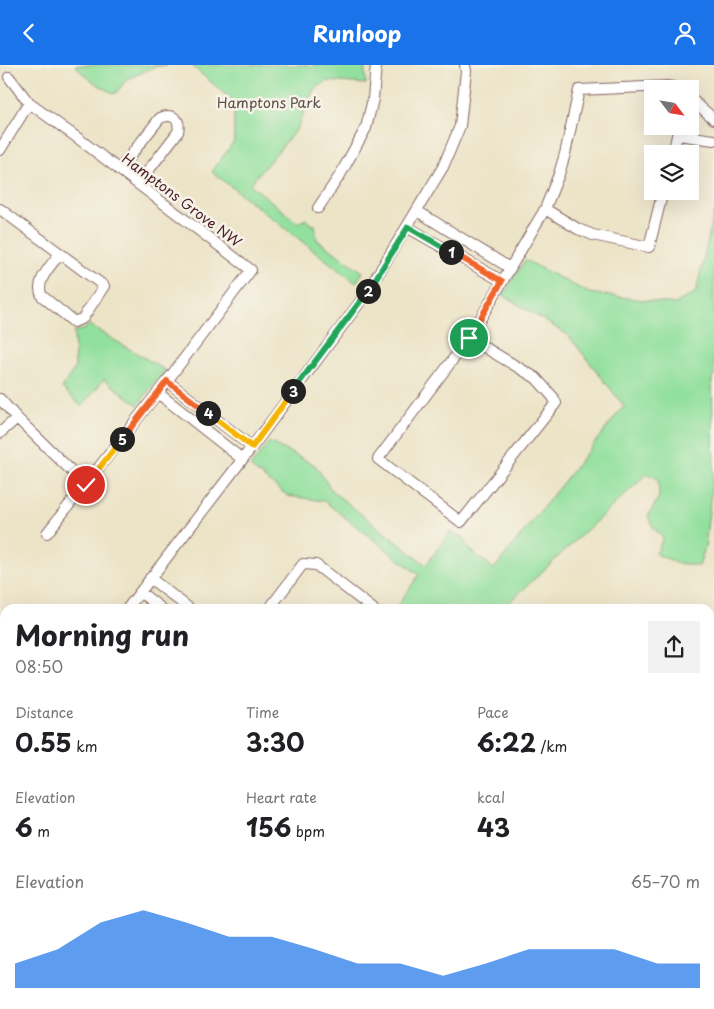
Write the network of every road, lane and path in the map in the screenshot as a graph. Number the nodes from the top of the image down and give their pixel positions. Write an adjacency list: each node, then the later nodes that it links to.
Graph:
1 (376, 65): 14 (street)
2 (465, 65): 17 (street)
3 (9, 77): 5 (street, Hamptons Grove NW)
4 (644, 87): 16 (street)
5 (29, 103): 10 (street); 11 (street, Hamptons Grove NW)
6 (699, 106): 7 (street)
7 (714, 119)
8 (696, 135): 9 (street)
9 (714, 140)
10 (0, 150)
11 (119, 170): 12 (street, Hamptons Grove NW); 12 (street)
12 (138, 184): 23 (street, Hamptons Grove NW)
13 (661, 200): 16 (street)
14 (318, 208)
15 (0, 209): 19 (street)
16 (545, 209): 20 (street)
17 (417, 211): 18 (street); 20 (street)
18 (408, 227): 21 (street); 28 (street)
19 (60, 253): 19 (street)
20 (510, 268): 21 (street)
21 (502, 281): 22 (street)
22 (469, 338): 22 (street)
23 (167, 381): 24 (street, Hamptons Grove NW); 28 (street)
24 (158, 393): 29 (street); 30 (street, Hamptons Grove NW)
25 (0, 400): 26 (street)
26 (17, 418): 27 (street); 30 (street)
27 (0, 433)
28 (252, 447): 29 (street)
29 (242, 459): 32 (street)
30 (86, 485): 31 (street, Hamptons Grove NW)
31 (47, 533)
32 (150, 578): 33 (street); 36 (street)
33 (140, 592): 34 (street); 35 (street)
34 (131, 604)
35 (156, 604)
36 (184, 604)
37 (272, 604): 38 (street)
38 (367, 604)

